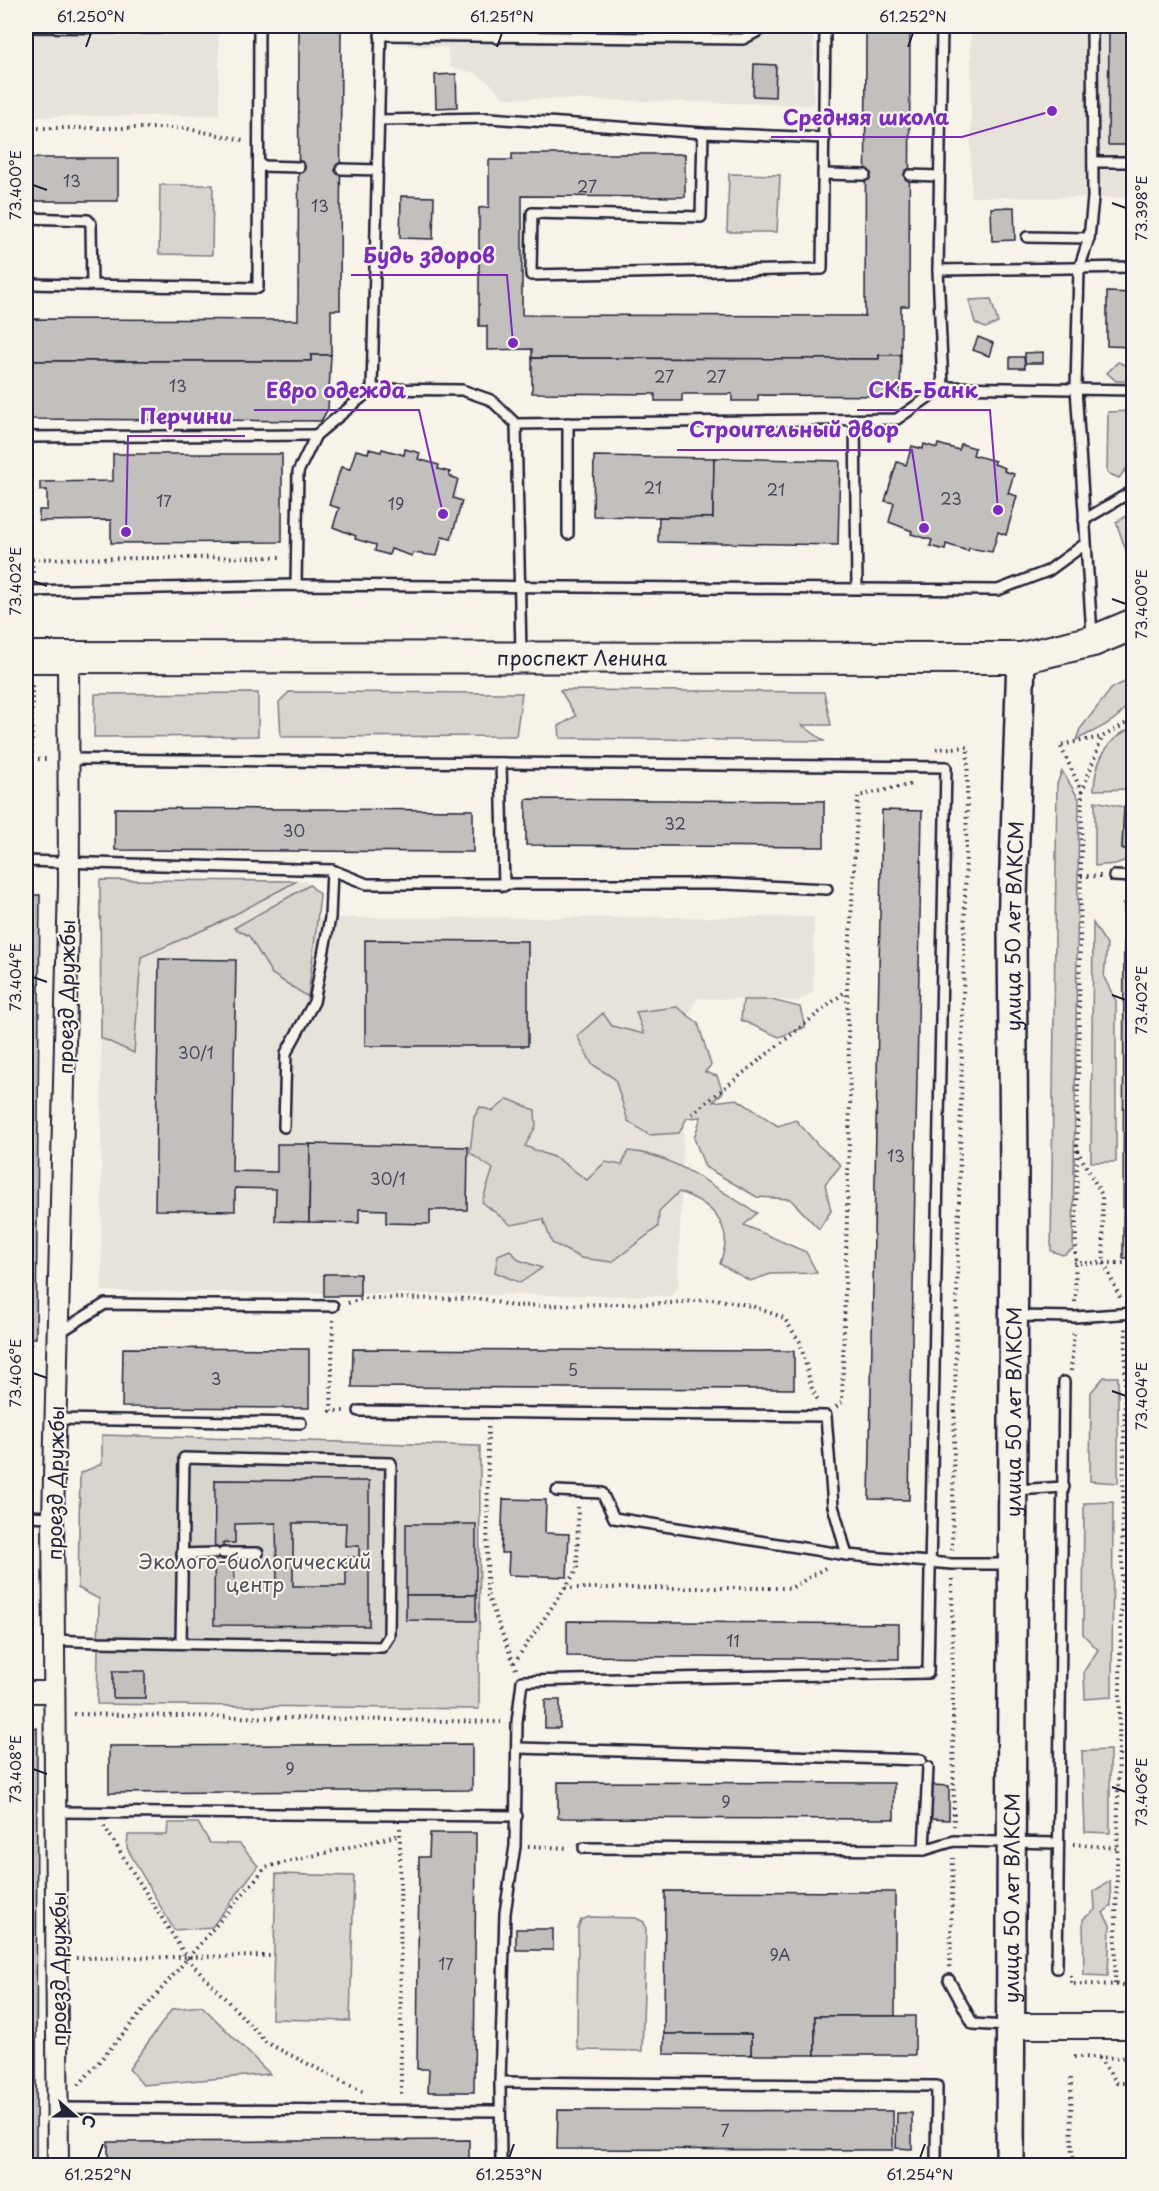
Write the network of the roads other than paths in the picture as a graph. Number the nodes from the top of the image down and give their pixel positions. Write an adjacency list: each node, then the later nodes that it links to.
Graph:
1 (165, 26): 8 (lane)
2 (259, 26): 16 (lane)
3 (497, 26): 10 (lane)
4 (768, 26): 10 (lane)
5 (825, 26): 13 (lane)
6 (942, 26): 23 (lane)
7 (1092, 26): 14 (lane)
8 (26, 27)
9 (381, 30): 10 (lane); 11 (lane)
10 (497, 38)
11 (380, 120): 12 (lane); 19 (lane)
12 (703, 134): 13 (lane); 20 (lane)
13 (825, 138): 20 (lane)
14 (1093, 162): 15 (lane); 26 (lane)
15 (1134, 162)
16 (260, 166): 17 (lane); 31 (lane)
17 (299, 167)
18 (341, 169): 19 (lane)
19 (378, 170): 34 (lane)
20 (823, 174): 21 (lane)
21 (866, 175)
22 (910, 175): 23 (lane)
23 (939, 176): 29 (lane)
24 (26, 218): 31 (lane)
25 (1027, 237): 26 (lane)
26 (1089, 238): 28 (lane)
27 (1134, 267): 28 (lane)
28 (1079, 269): 29 (lane); 33 (lane)
29 (939, 270): 32 (lane)
30 (26, 284): 31 (lane)
31 (92, 285)
32 (943, 387): 33 (lane); 36 (lane)
33 (1076, 388): 35 (lane); 42 (lane)
34 (372, 389): 38 (lane); 39 (lane)
35 (1134, 390)
36 (855, 420): 37 (lane); 47 (lane)
37 (568, 423): 38 (lane); 43 (lane)
38 (516, 424): 46 (lane)
39 (316, 435): 40 (lane); 45 (lane)
40 (26, 444)
41 (1134, 490): 42 (lane)
42 (1084, 520): 44 (lane)
43 (568, 534)
44 (1086, 544): 47 (lane); 50 (lane)
45 (296, 585): 46 (lane); 48 (lane)
46 (519, 587): 47 (lane); 53 (lane)
47 (857, 587)
48 (26, 591)
49 (1134, 624): 50 (main road, проспект Ленина)
50 (1093, 641): 54 (main road, проспект Ленина)
51 (26, 657): 52 (main road, проспект Ленина)
52 (68, 657): 53 (main road, проспект Ленина); 55 (street, проезд Дружбы)
53 (521, 657): 54 (main road, проспект Ленина)
54 (1021, 658): 67 (main road, улица 50 лет ВЛКСМ)
55 (68, 759): 56 (lane); 58 (street, проезд Дружбы)
56 (501, 763): 62 (lane); 81 (lane)
57 (26, 861): 58 (lane)
58 (69, 862): 59 (lane); 68 (street, проезд Дружбы)
59 (332, 870): 62 (lane); 64 (lane)
60 (1114, 876): 61 (lane)
61 (1134, 877)
62 (504, 886): 63 (lane)
63 (827, 889)
64 (284, 1127)
65 (333, 1306): 68 (lane)
66 (1130, 1313): 67 (lane)
67 (1013, 1316): 74 (main road, улица 50 лет ВЛКСМ)
68 (57, 1334): 71 (street, проезд Дружбы)
69 (1067, 1382): 73 (lane)
70 (359, 1411): 80 (lane)
71 (57, 1419): 72 (lane); 77 (street, проезд Дружбы)
72 (301, 1423)
73 (1064, 1487): 74 (lane); 91 (lane)
74 (1012, 1490): 82 (main road, улица 50 лет ВЛКСМ)
75 (557, 1491): 80 (lane)
76 (26, 1516): 77 (lane)
77 (53, 1516): 83 (street, проезд Дружбы)
78 (258, 1553): 79 (lane)
79 (182, 1554): 84 (lane); 84 (lane)
80 (848, 1555): 81 (lane)
81 (930, 1562): 82 (lane); 87 (lane)
82 (1012, 1564): 90 (main road, улица 50 лет ВЛКСМ)
83 (54, 1641): 84 (lane); 86 (street, проезд Дружбы)
84 (181, 1643)
85 (26, 1692): 86 (street)
86 (54, 1692): 88 (street, проезд Дружбы)
87 (518, 1748): 89 (lane); 93 (lane)
88 (57, 1812): 89 (lane); 99 (street, проезд Дружбы)
89 (517, 1816): 98 (lane)
90 (1011, 1841): 91 (lane); 93 (lane); 96 (main road, улица 50 лет ВЛКСМ)
91 (1057, 1843): 94 (lane)
92 (584, 1848): 93 (lane)
93 (924, 1850)
94 (1058, 1968)
95 (949, 1980): 96 (lane)
96 (1010, 2026): 97 (street); 104 (main road, улица 50 лет ВЛКСМ)
97 (1134, 2026)
98 (500, 2082): 100 (lane); 101 (lane)
99 (59, 2108): 100 (lane); 102 (street, проезд Дружбы)
100 (500, 2111): 103 (lane)
101 (936, 2158)
102 (58, 2166)
103 (501, 2166)
104 (1010, 2166)

